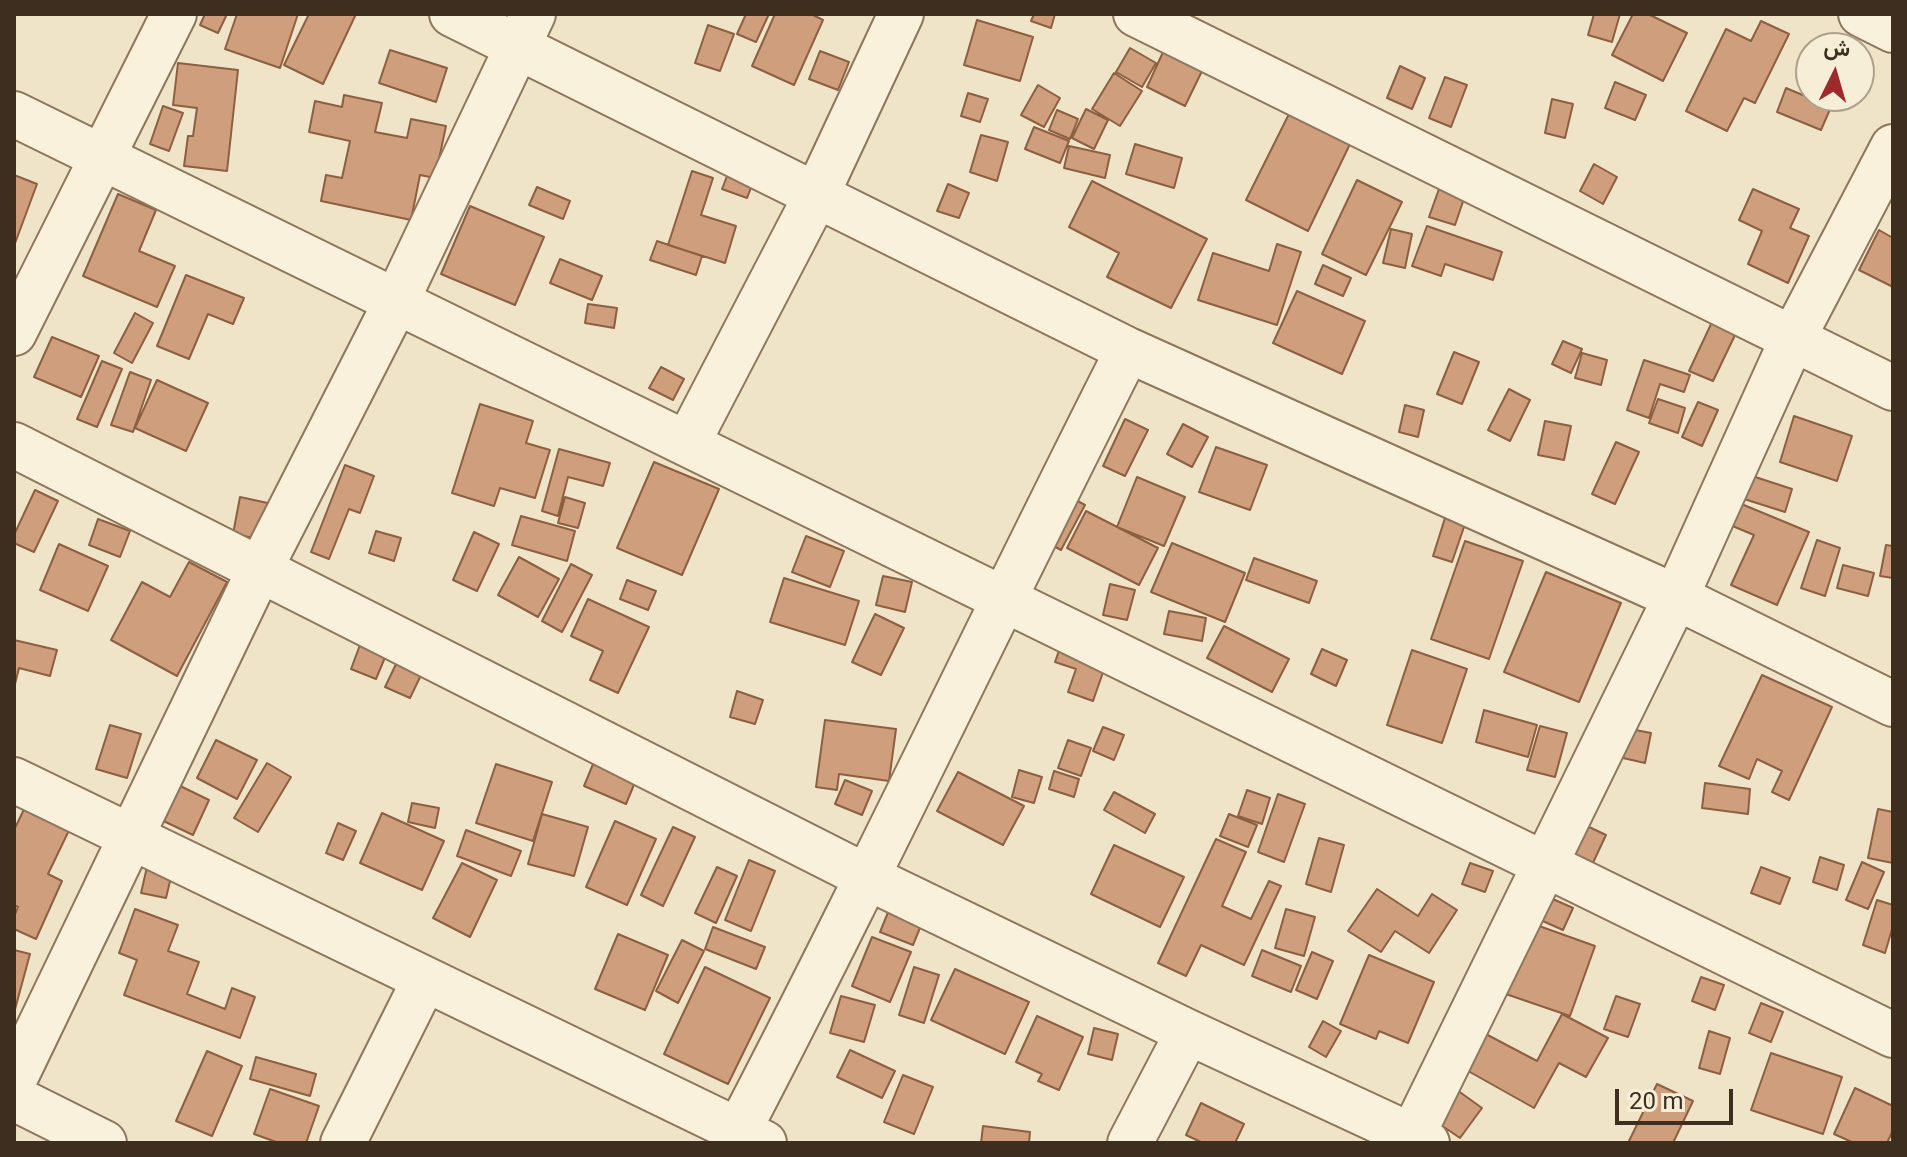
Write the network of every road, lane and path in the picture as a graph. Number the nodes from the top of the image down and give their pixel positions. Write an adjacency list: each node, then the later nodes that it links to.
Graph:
1 (174, 14): 10 (street)
2 (452, 14): 6 (street)
3 (901, 14): 11 (street)
4 (1136, 14): 14 (street)
5 (1861, 14): 7 (street)
6 (525, 30): 11 (street); 12 (street)
7 (1893, 30)
8 (14, 114): 10 (street)
9 (1893, 147): 14 (street)
10 (102, 158): 12 (street); 13 (street)
11 (816, 196): 15 (street); 17 (street)
12 (396, 302): 17 (street); 19 (street)
13 (14, 333)
14 (1792, 340): 16 (street); 20 (street)
15 (1128, 350): 20 (street); 21 (street)
16 (1893, 388)
17 (687, 444): 21 (street)
18 (14, 445): 19 (street)
19 (259, 571): 24 (street); 26 (street)
20 (1676, 597): 22 (street); 25 (street)
21 (1001, 601): 25 (street); 26 (street)
22 (1893, 704)
23 (14, 780): 24 (street)
24 (130, 837): 27 (street); 30 (street)
25 (1545, 865): 29 (street); 33 (street)
26 (869, 878): 28 (street); 32 (street)
27 (425, 979): 32 (street); 35 (street)
28 (1188, 1032): 33 (street); 36 (street)
29 (1893, 1035)
30 (14, 1080)
31 (14, 1098): 34 (street)
32 (745, 1139)
33 (1420, 1139)
34 (104, 1143)
35 (343, 1143)
36 (1130, 1143)

